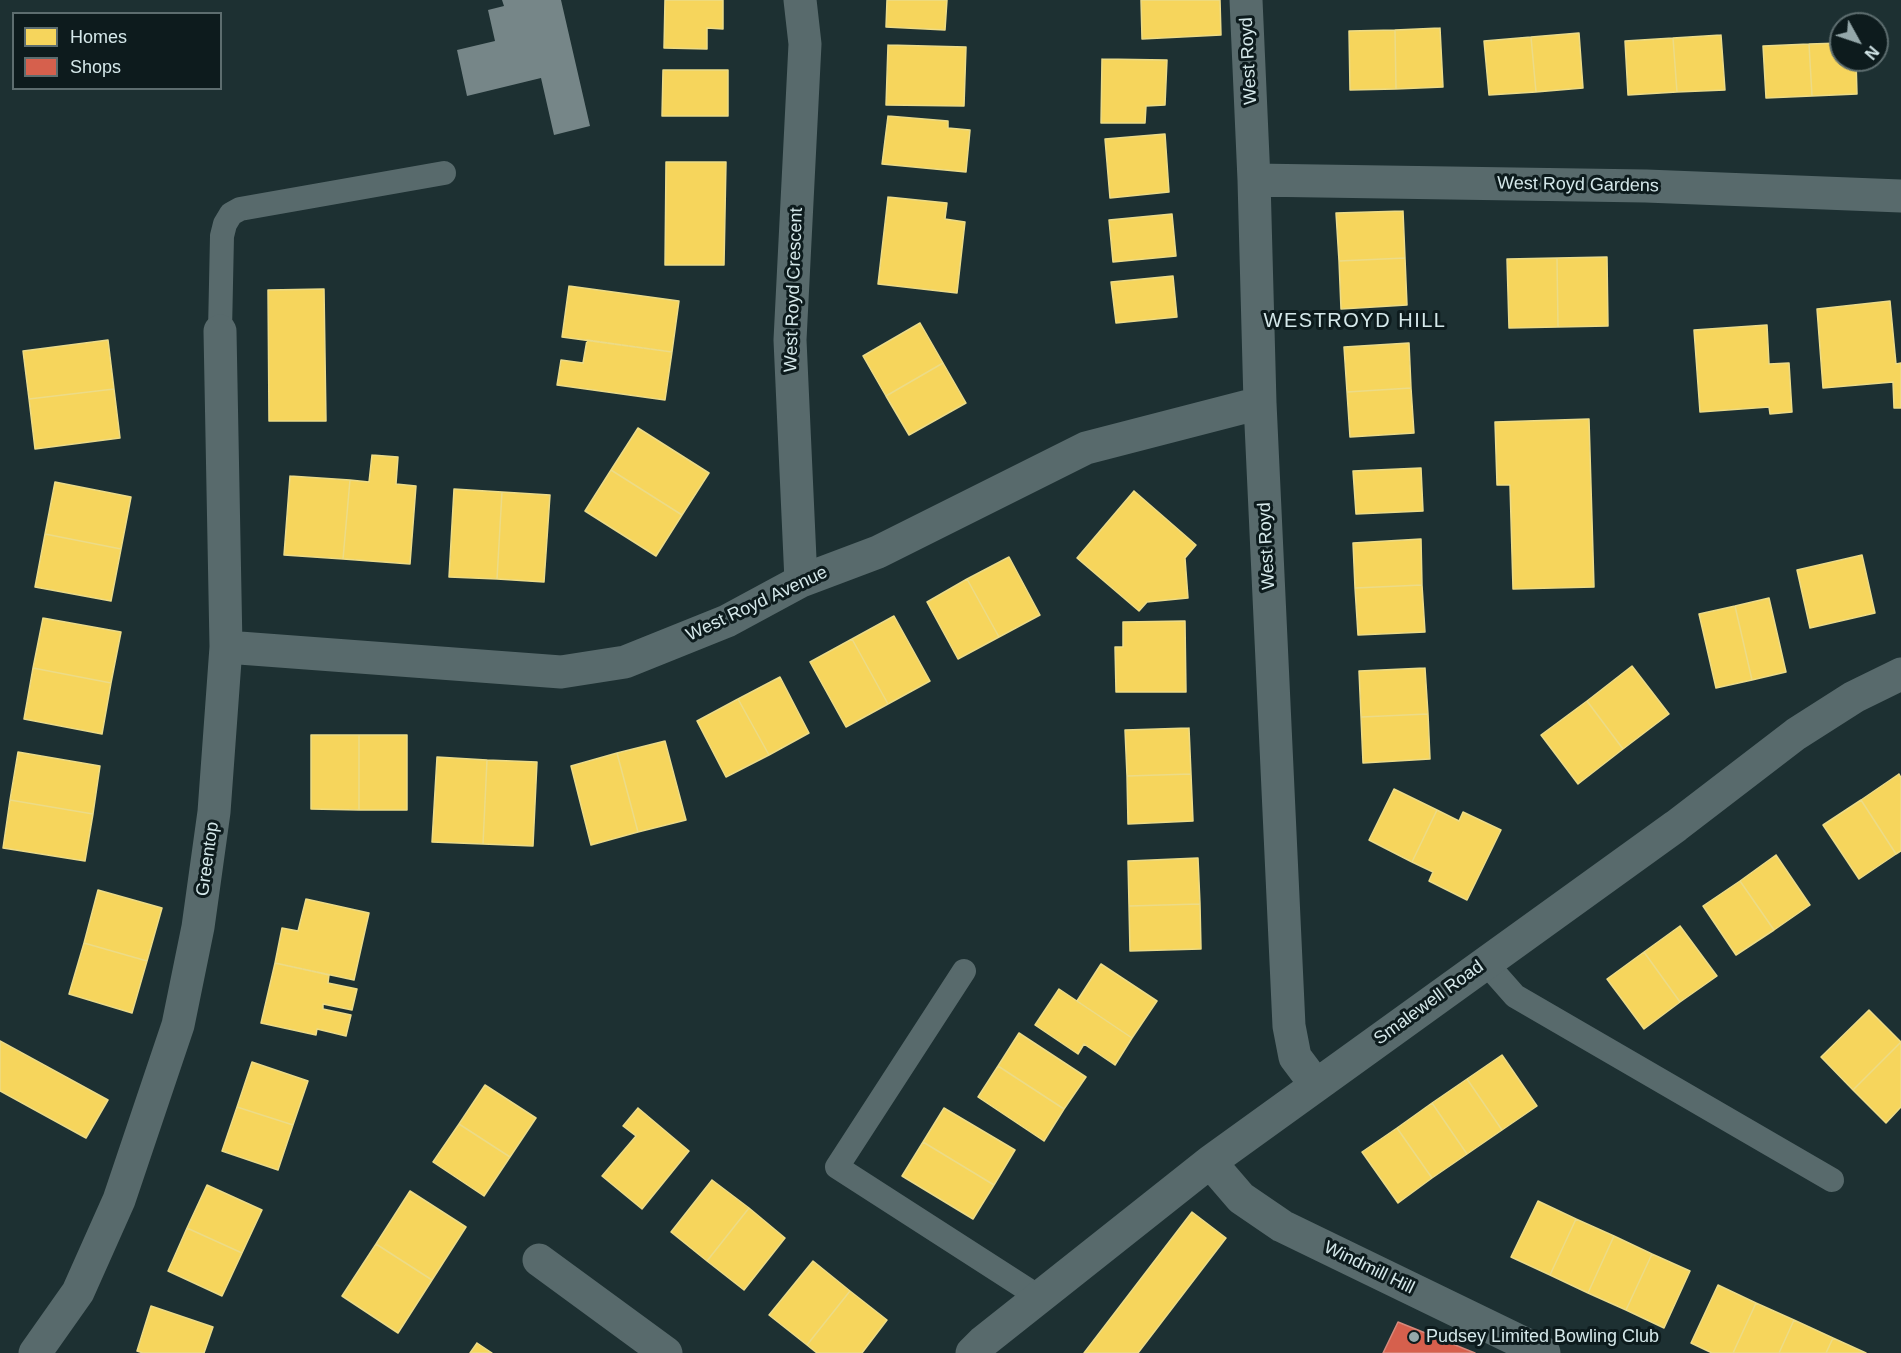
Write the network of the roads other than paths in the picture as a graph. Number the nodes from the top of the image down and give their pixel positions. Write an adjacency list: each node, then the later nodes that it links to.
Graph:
1 (800, 0): 8 (street, West Royd Crescent)
2 (1246, 0): 4 (street, West Royd)
3 (444, 174): 6 (lane)
4 (1254, 180): 5 (street, West Royd Gardens); 7 (street, West Royd)
5 (1901, 196)
6 (220, 331): 9 (street, Greentop)
7 (1260, 403): 8 (street, West Royd Avenue); 13 (street, West Royd)
8 (801, 581): 9 (street, West Royd Avenue)
9 (226, 647): 18 (street, Greentop)
10 (1901, 674): 11 (street, Smalewell Road)
11 (1485, 962): 13 (street, Smalewell Road); 15 (lane)
12 (964, 972): 17 (lane)
13 (1316, 1085): 14 (street, Smalewell Road)
14 (1210, 1162): 17 (street, Smalewell Road); 21 (street, Windmill Hill)
15 (1832, 1180)
16 (539, 1260): 19 (street)
17 (1039, 1297): 20 (street, Smalewell Road)
18 (35, 1353)
19 (666, 1353)
20 (972, 1353)
21 (1544, 1353)

